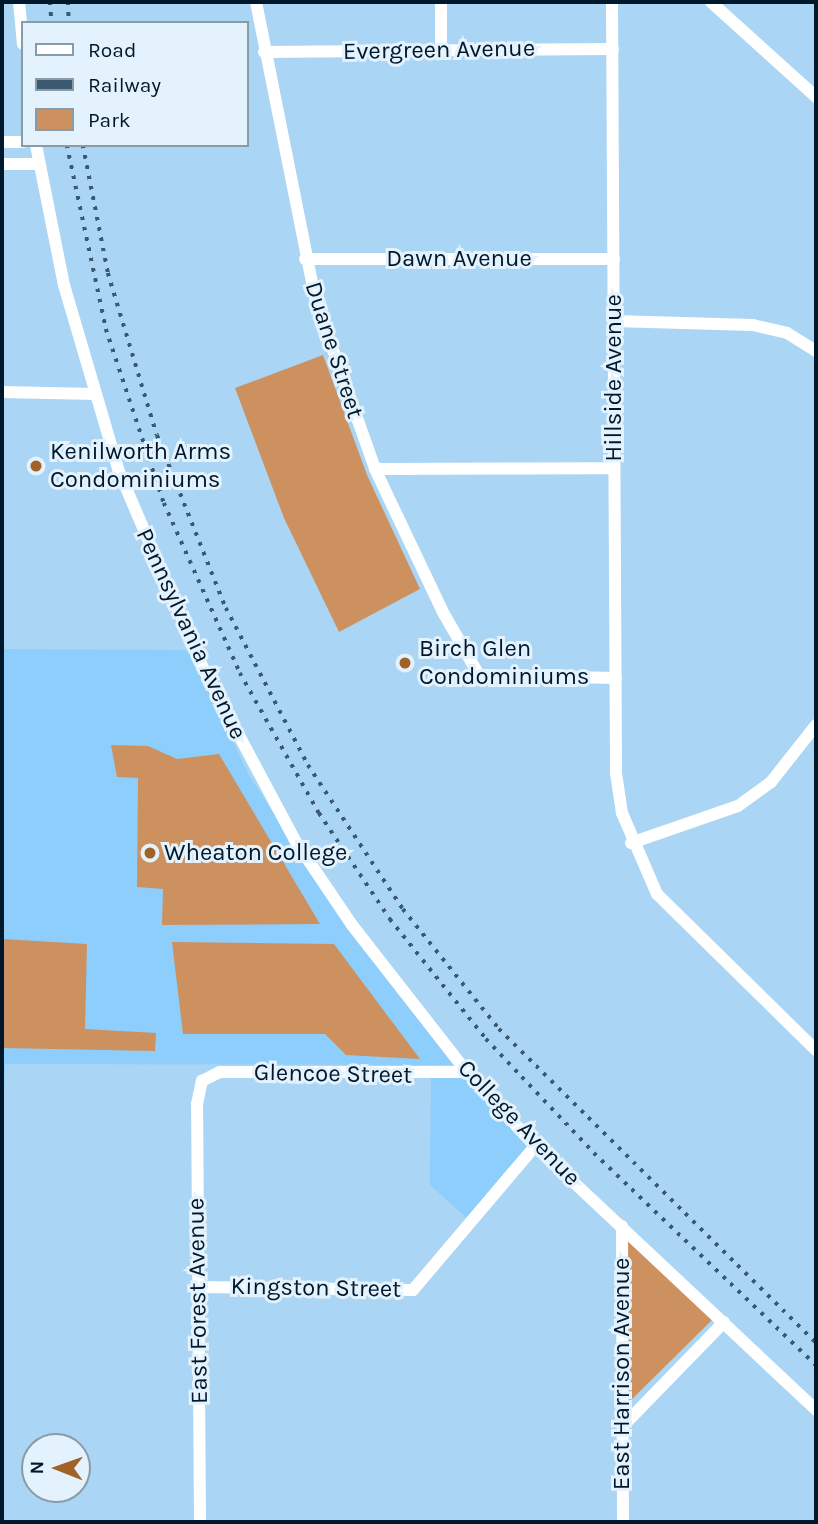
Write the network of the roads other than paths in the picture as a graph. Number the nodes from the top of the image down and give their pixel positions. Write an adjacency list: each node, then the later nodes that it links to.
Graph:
1 (19, 2): 6 (street)
2 (256, 2): 9 (street, Duane Street)
3 (441, 2): 8 (street)
4 (612, 2): 7 (street, Hillside Avenue)
5 (711, 2): 10 (street)
6 (21, 23)
7 (613, 49): 8 (street, Evergreen Avenue); 17 (street, Hillside Avenue)
8 (441, 50): 9 (street, Evergreen Avenue)
9 (264, 52): 16 (street, Duane Street)
10 (816, 96)
11 (2, 142): 12 (street)
12 (21, 142)
13 (36, 147): 15 (street, Pennsylvania Avenue)
14 (2, 164): 15 (street)
15 (39, 164): 21 (street, Pennsylvania Avenue)
16 (305, 259): 17 (street, Dawn Avenue); 23 (street, Duane Street)
17 (614, 259): 18 (street, Hillside Avenue)
18 (614, 321): 19 (street); 22 (street, Hillside Avenue)
19 (816, 351)
20 (2, 391): 21 (street)
21 (95, 394): 26 (street, Pennsylvania Avenue)
22 (614, 468): 23 (street); 24 (street, Hillside Avenue)
23 (374, 469): 24 (street, Duane Street)
24 (616, 678): 27 (street, Hillside Avenue)
25 (816, 725): 27 (street)
26 (268, 796): 29 (street, College Avenue)
27 (631, 843): 28 (street)
28 (816, 1050)
29 (467, 1072): 30 (street, Glencoe Street); 31 (street, College Avenue)
30 (202, 1081): 33 (street, East Forest Avenue)
31 (535, 1146): 32 (street, College Avenue); 33 (street, Kingston Street)
32 (622, 1226): 34 (street, College Avenue); 36 (street, East Harrison Avenue)
33 (198, 1287): 37 (street, East Forest Avenue)
34 (724, 1322): 35 (street, College Avenue); 36 (street)
35 (816, 1410)
36 (623, 1426): 38 (street, East Harrison Avenue)
37 (200, 1522)
38 (623, 1522)

